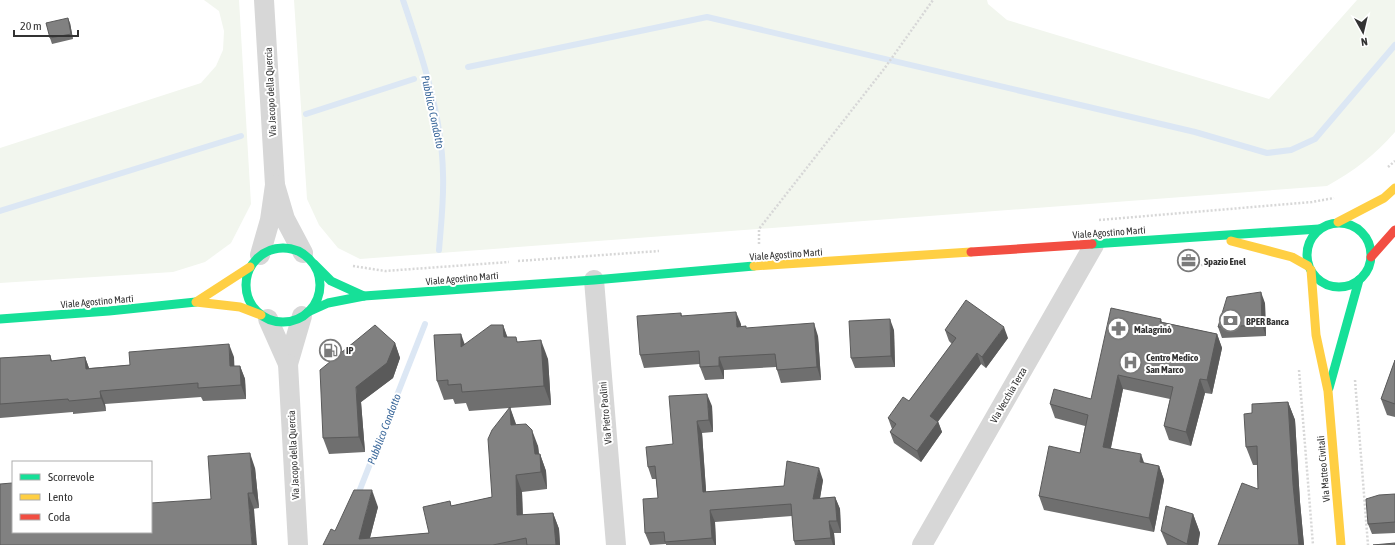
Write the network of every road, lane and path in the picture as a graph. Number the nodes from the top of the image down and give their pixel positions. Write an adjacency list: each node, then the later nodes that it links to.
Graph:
1 (264, 0): 5 (street, Via Jacopo della Quercia)
2 (933, 0): 13 (path)
3 (1395, 161): 4 (path)
4 (1383, 172)
5 (275, 185): 19 (street, Via Jacopo della Quercia); 20 (street, Via Jacopo della Quercia)
6 (1395, 188): 9 (main road)
7 (1340, 196): 8 (path)
8 (1092, 220)
9 (1338, 222): 10 (main road); 18 (main road)
10 (1319, 229): 12 (main road, Viale Agostino Marti); 25 (main road)
11 (1395, 230): 18 (main road)
12 (1209, 236): 16 (main road, Viale Agostino Marti); 25 (main road, Viale Agostino Marti)
13 (759, 243): 14 (path); 15 (path); 23 (path)
14 (767, 243)
15 (751, 244)
16 (1094, 245): 23 (main road, Viale Agostino Marti); 39 (street, Via Vecchia Terza)
17 (664, 250): 22 (path)
18 (1371, 257): 27 (main road)
19 (308, 258): 20 (main road); 28 (main road, Viale Agostino Marti); 30 (main road)
20 (255, 261): 29 (main road, Viale Agostino Marti); 31 (main road)
21 (1232, 264): 24 (path)
22 (349, 265)
23 (758, 266): 26 (main road, Viale Agostino Marti)
24 (1179, 266)
25 (1310, 268): 27 (main road); 36 (main road, Via Matteo Civitali)
26 (594, 280): 28 (main road, Viale Agostino Marti); 38 (street, Via Pietro Paolini)
27 (1359, 280): 36 (main road, Via Matteo Civitali)
28 (364, 296): 30 (main road, Viale Agostino Marti)
29 (196, 302): 31 (main road, Viale Agostino Marti); 32 (main road, Viale Agostino Marti)
30 (305, 314): 31 (main road); 33 (street, Via Jacopo della Quercia)
31 (264, 317): 33 (street, Via Jacopo della Quercia)
32 (0, 319)
33 (288, 364): 37 (street, Via Jacopo della Quercia)
34 (1299, 367): 40 (path)
35 (1355, 376): 42 (path)
36 (1328, 391): 41 (main road, Via Matteo Civitali)
37 (298, 545)
38 (616, 545)
39 (922, 545)
40 (1313, 545)
41 (1340, 545)
42 (1368, 545)

